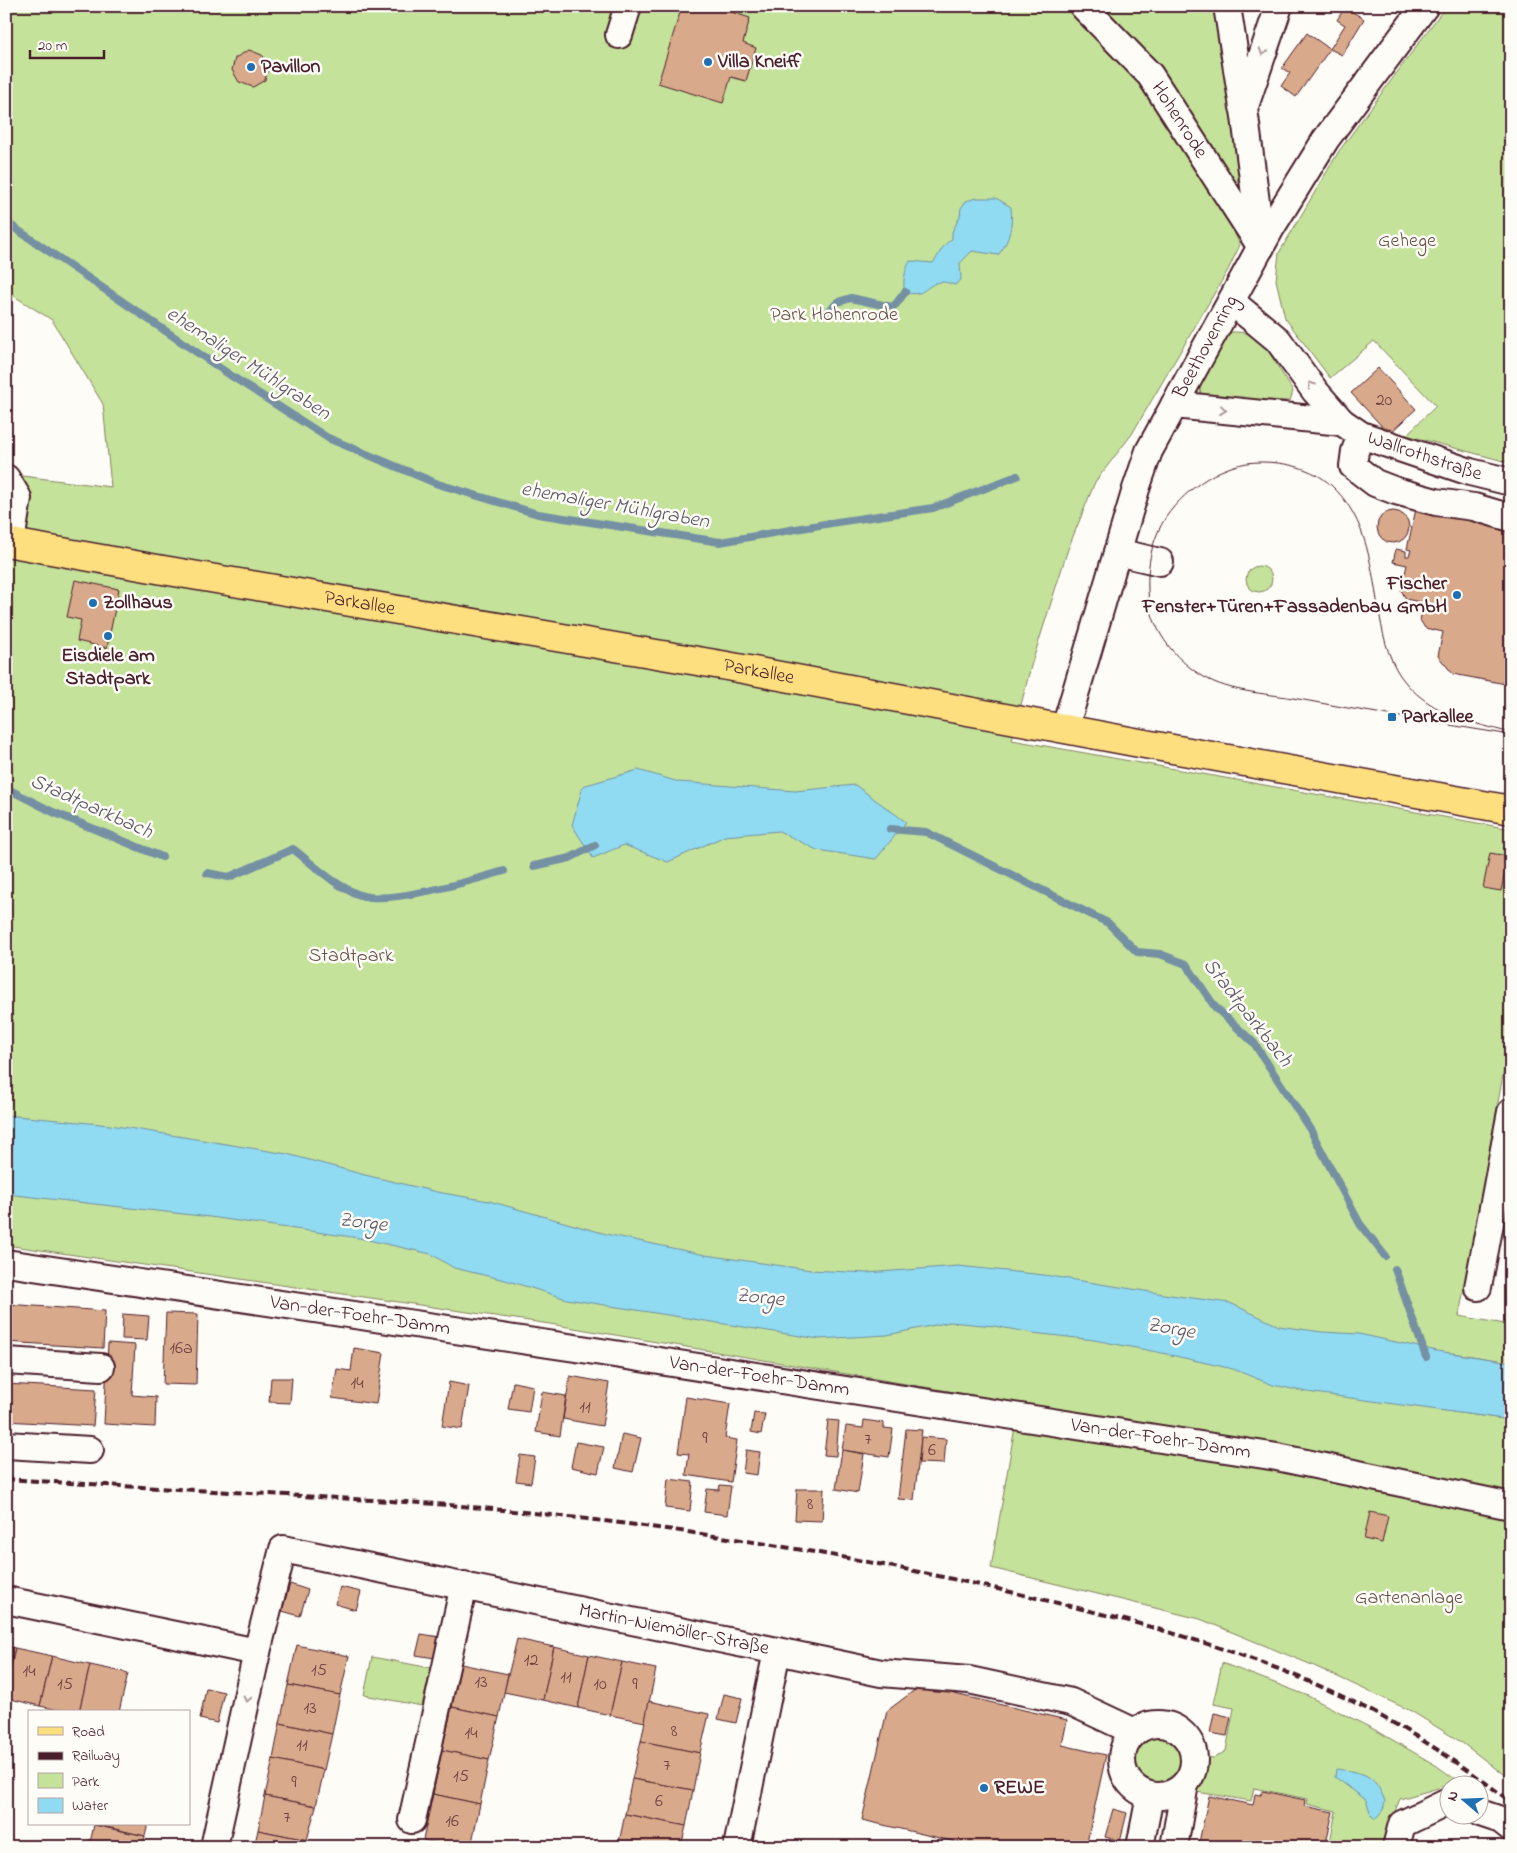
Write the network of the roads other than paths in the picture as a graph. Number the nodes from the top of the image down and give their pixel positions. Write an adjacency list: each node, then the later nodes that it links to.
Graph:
1 (628, 6): 6 (street)
2 (1083, 6): 8 (street, Hohenrode)
3 (1227, 6): 7 (street)
4 (1280, 6): 7 (street, one-way to 7)
5 (1425, 6): 8 (street, Beethovenring)
6 (619, 35)
7 (1244, 109): 8 (street)
8 (1261, 247): 9 (street, Beethovenring)
9 (1232, 302): 10 (street, Beethovenring); 11 (street, Wallrothstraße, one-way to 9)
10 (1174, 405): 11 (street, Wallrothstraße, one-way to 11); 16 (street, Beethovenring)
11 (1351, 429): 13 (street, Wallrothstraße); 14 (street)
12 (6, 478): 15 (street)
13 (1511, 482)
14 (1511, 518)
15 (9, 542): 18 (main road, Parkallee)
16 (1117, 552): 17 (street); 18 (street, Beethovenring)
17 (1155, 561)
18 (1065, 728): 19 (main road, Parkallee)
19 (1511, 810)
20 (1511, 1112): 22 (street)
21 (6, 1262): 27 (street, Van-der-Foehr-Damm)
22 (1478, 1287)
23 (6, 1361): 24 (street)
24 (101, 1367)
25 (6, 1445): 26 (street)
26 (90, 1450)
27 (1511, 1506)
28 (464, 1585): 30 (street, Martin-Niemöller-Straße); 31 (street, Martin-Niemöller-Straße); 37 (street)
29 (6, 1600): 31 (street)
30 (778, 1651): 32 (street); 40 (street, Martin-Niemöller-Straße)
31 (257, 1652): 39 (street, one-way to 39)
32 (1135, 1732): 33 (street); 34 (street)
33 (1185, 1784): 34 (street); 42 (street)
34 (1150, 1796): 41 (street)
35 (1440, 1807): 43 (street)
36 (1490, 1816): 38 (street)
37 (412, 1820)
38 (1511, 1828)
39 (214, 1847)
40 (737, 1847)
41 (1140, 1847)
42 (1174, 1847)
43 (1396, 1847)

